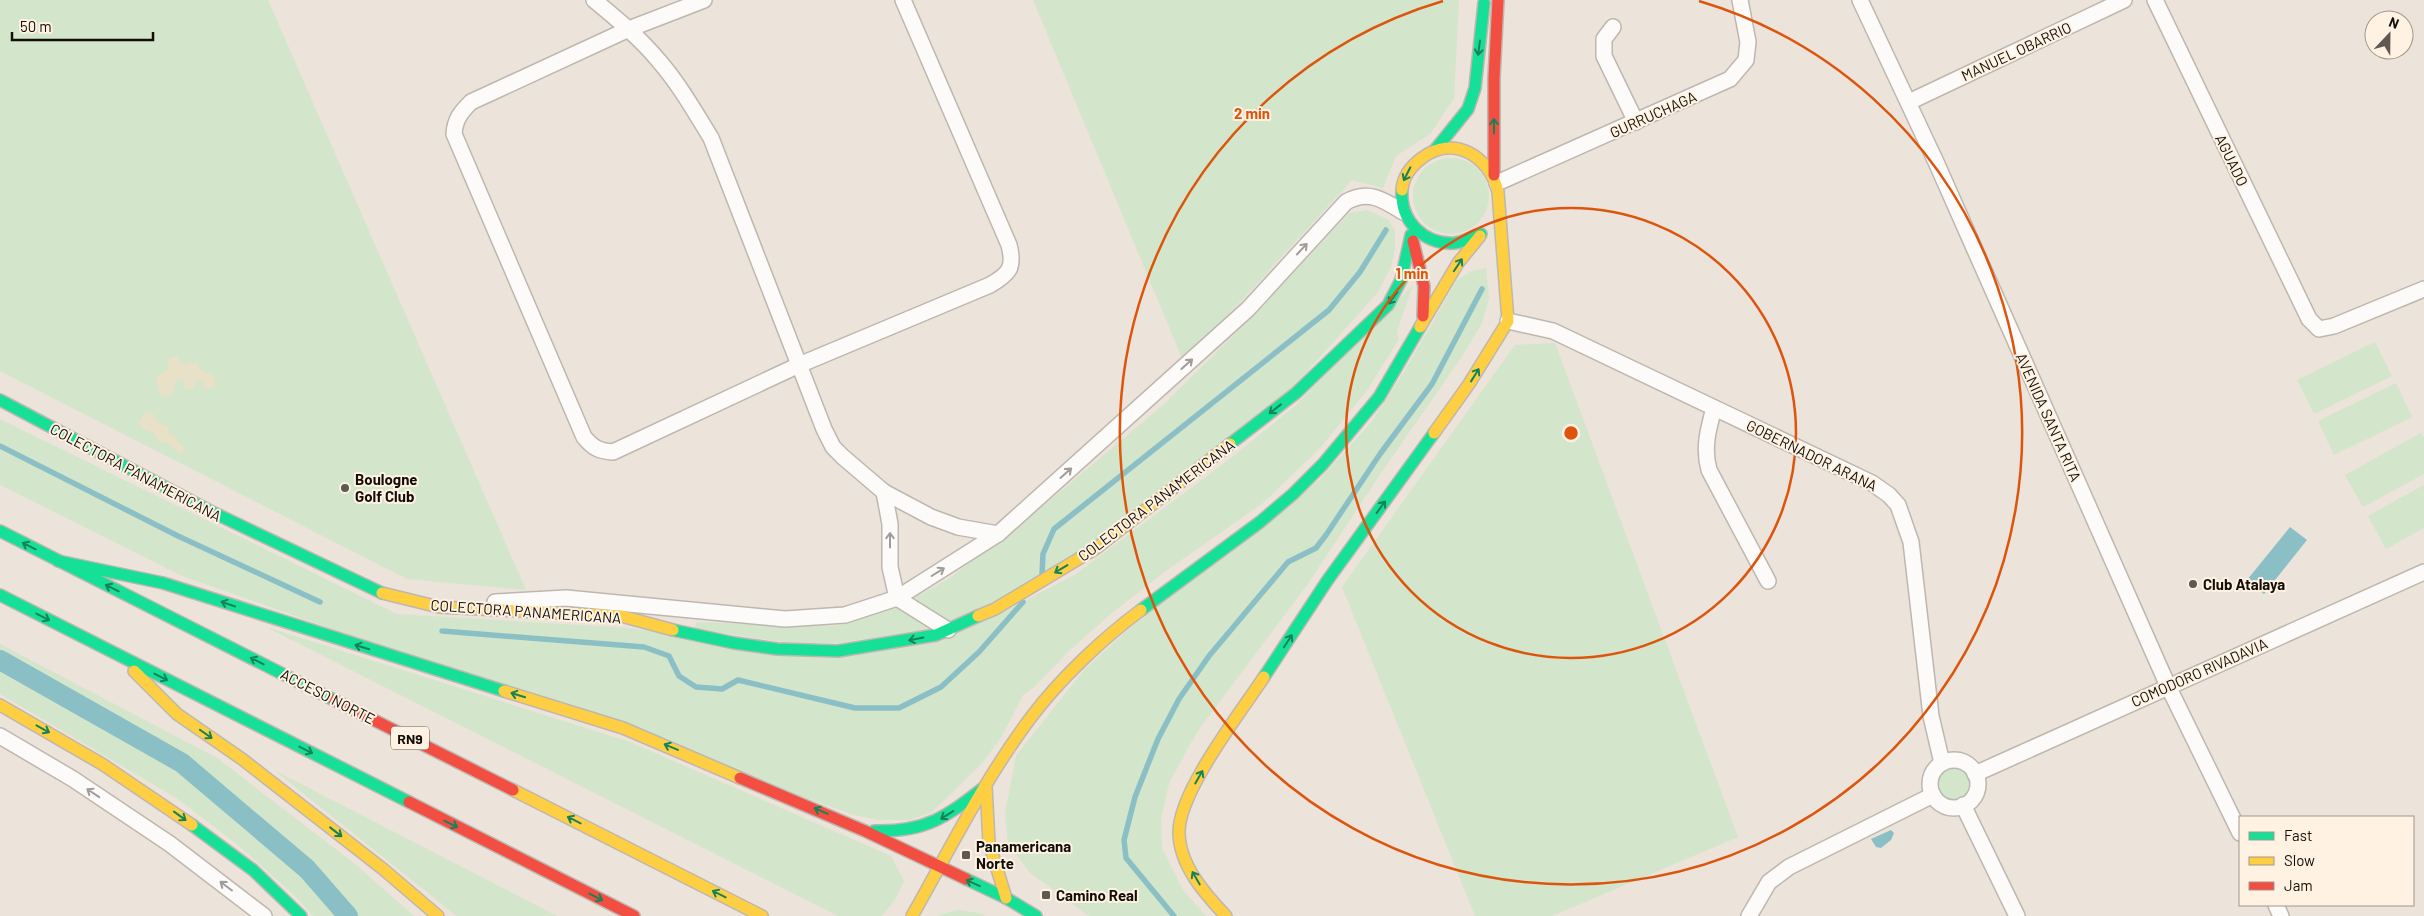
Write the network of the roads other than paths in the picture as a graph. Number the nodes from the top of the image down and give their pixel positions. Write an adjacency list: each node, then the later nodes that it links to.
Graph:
1 (594, 0): 11 (street)
2 (704, 0): 11 (street)
3 (903, 0): 22 (street)
4 (1485, 0): 14 (main road, one-way to 14)
5 (1498, 0): 15 (main road, one-way to 5)
6 (1740, 0): 13 (street, GURRUCHAGA)
7 (1860, 0): 12 (street, AVENIDA SANTA RITA)
8 (2124, 0): 12 (street, MANUEL OBARRIO)
9 (2155, 0): 19 (street, AGUADO)
10 (1613, 27): 13 (street)
11 (629, 29): 22 (street); 22 (street)
12 (1909, 102): 36 (street, AVENIDA SANTA RITA)
13 (1636, 122): 15 (street, GURRUCHAGA)
14 (1435, 150): 15 (main road); 16 (main road, one-way to 16)
15 (1496, 183): 18 (main road); 21 (main road)
16 (1403, 212): 17 (main road); 27 (street, one-way to 16)
17 (1411, 230): 18 (main road); 20 (main road); 34 (main road, COLECTORA PANAMERICANA, one-way to 34)
18 (1481, 234): 20 (main road, one-way to 18)
19 (2424, 289)
20 (1423, 321): 41 (main road)
21 (1508, 321): 24 (street, GOBERNADOR ARANA); 55 (main road, one-way to 21)
22 (799, 365): 25 (street)
23 (0, 400): 33 (main road, COLECTORA PANAMERICANA)
24 (1714, 408): 30 (street); 39 (street, GOBERNADOR ARANA)
25 (884, 492): 27 (street); 32 (street, one-way to 25)
26 (0, 532): 28 (main road, ACCESO NORTE / RN9, one-way to 26)
27 (998, 534): 32 (street, one-way to 27)
28 (58, 561): 44 (main road, one-way to 28); 52 (main road, ACCESO NORTE / RN9, one-way to 28)
29 (2424, 572): 36 (street, COMODORO RIVADAVIA)
30 (1768, 581)
31 (0, 594): 35 (main road, one-way to 35)
32 (897, 598): 33 (street); 34 (street)
33 (439, 607): 34 (main road, COLECTORA PANAMERICANA, one-way to 33)
34 (948, 630)
35 (118, 655): 50 (main road, one-way to 50); 51 (main road, one-way to 51)
36 (2168, 686): 40 (street, COMODORO RIVADAVIA); 45 (street, AVENIDA SANTA RITA)
37 (0, 705): 49 (main road, one-way to 49)
38 (0, 736): 48 (street, one-way to 38)
39 (1942, 763): 40 (street); 42 (street)
40 (1975, 774): 43 (street)
41 (986, 786): 44 (main road, one-way to 44); 46 (main road); 47 (main road)
42 (1933, 795): 43 (street); 56 (street)
43 (1963, 805): 57 (street)
44 (866, 831): 46 (main road)
45 (2239, 831)
46 (941, 867): 47 (main road, one-way to 46); 53 (main road)
47 (1006, 898): 54 (main road)
48 (264, 916)
49 (301, 916)
50 (438, 916)
51 (634, 916)
52 (762, 916)
53 (912, 916)
54 (1036, 916)
55 (1226, 916)
56 (1749, 916)
57 (2017, 916)

